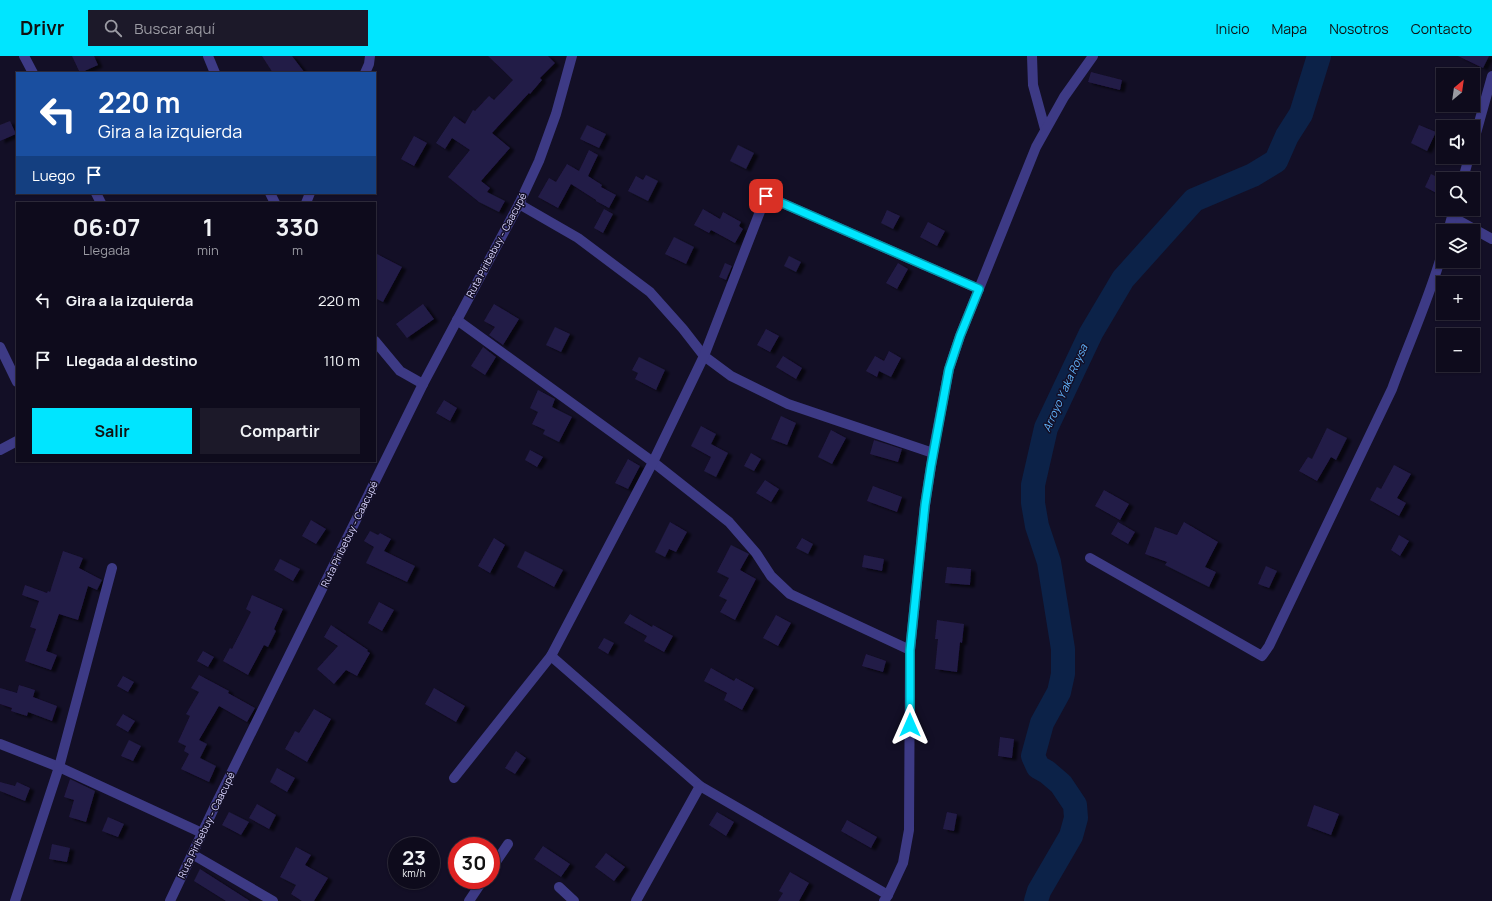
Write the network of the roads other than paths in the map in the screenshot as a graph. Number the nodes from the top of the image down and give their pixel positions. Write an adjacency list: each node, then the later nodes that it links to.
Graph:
1 (24, 56): 7 (street)
2 (208, 56): 8 (street)
3 (370, 56): 9 (street)
4 (572, 56): 13 (street, Ruta Piribebuy - Caacupé)
5 (1032, 56): 12 (street)
6 (1092, 56): 12 (street)
7 (32, 72)
8 (215, 72)
9 (365, 72)
10 (1492, 76): 11 (street)
11 (1480, 120)
12 (1045, 129): 17 (street)
13 (519, 204): 18 (street, Ruta Piribebuy - Caacupé); 21 (street)
14 (1458, 216): 15 (street)
15 (1492, 239)
16 (1438, 268): 28 (street)
17 (979, 289): 21 (street); 26 (street)
18 (457, 320): 23 (street, Ruta Piribebuy - Caacupé); 27 (street)
19 (376, 342): 23 (street)
20 (0, 347): 22 (street)
21 (704, 356): 26 (street); 27 (street)
22 (16, 380)
23 (423, 384): 36 (street, Ruta Piribebuy - Caacupé)
24 (16, 442): 25 (street)
25 (0, 450)
26 (933, 453): 30 (street)
27 (653, 462): 30 (street); 31 (street)
28 (1090, 558)
29 (112, 568): 33 (street)
30 (910, 650): 42 (street)
31 (552, 656): 34 (street); 35 (street)
32 (0, 744): 33 (street)
33 (59, 767): 36 (street); 43 (street)
34 (454, 778)
35 (700, 786): 42 (street); 48 (street)
36 (202, 833): 38 (street, Ruta Piribebuy - Caacupé)
37 (508, 844): 39 (street)
38 (192, 854): 44 (street, Ruta Piribebuy - Caacupé); 45 (street)
39 (500, 856)
40 (559, 887): 47 (street)
41 (477, 889): 46 (street)
42 (886, 898)
43 (15, 901)
44 (170, 901)
45 (273, 901)
46 (469, 901)
47 (574, 901)
48 (636, 901)

